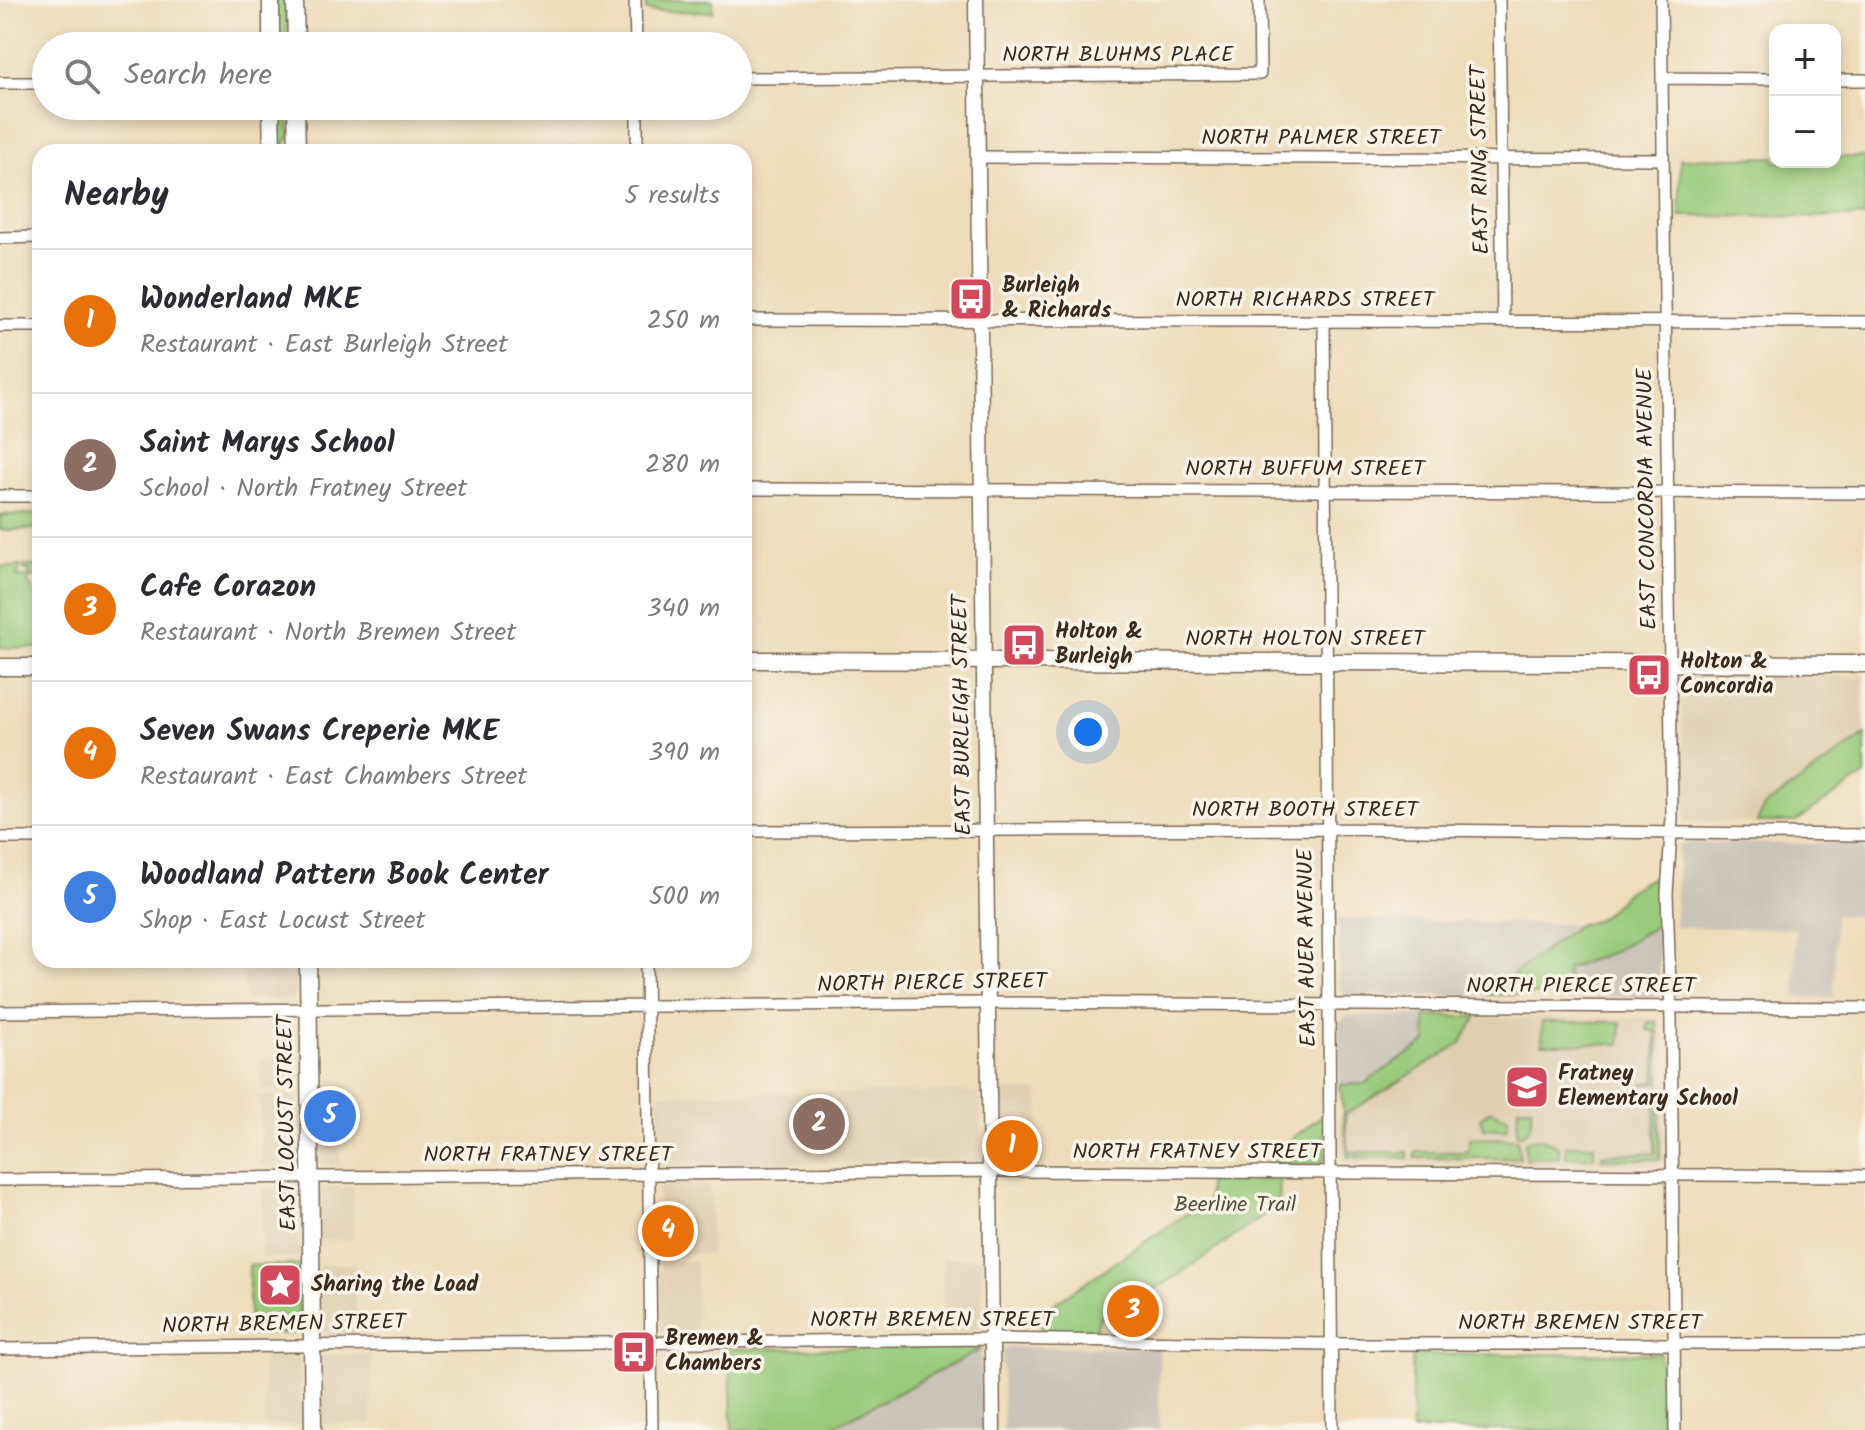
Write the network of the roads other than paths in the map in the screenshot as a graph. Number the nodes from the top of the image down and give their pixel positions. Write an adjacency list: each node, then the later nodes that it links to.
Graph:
1 (271, 0): 8 (main road)
2 (295, 0): 9 (main road)
3 (635, 0): 10 (street)
4 (976, 0): 11 (street, EAST BURLEIGH STREET)
5 (1259, 0): 11 (street, NORTH BLUHMS PLACE)
6 (1499, 0): 26 (street, EAST RING STREET)
7 (1661, 0): 13 (street, EAST CONCORDIA AVENUE)
8 (271, 32)
9 (296, 32)
10 (636, 32)
11 (977, 76): 12 (street); 25 (street, EAST BURLEIGH STREET)
12 (752, 78)
13 (1662, 78): 14 (street); 27 (street, EAST CONCORDIA AVENUE)
14 (1769, 79)
15 (1841, 80): 16 (street)
16 (1865, 80)
17 (0, 83): 18 (street)
18 (32, 83)
19 (271, 120): 22 (main road)
20 (296, 120): 23 (main road)
21 (637, 120): 24 (street)
22 (272, 144)
23 (297, 144)
24 (637, 144)
25 (978, 157): 26 (street, NORTH PALMER STREET); 30 (street, EAST BURLEIGH STREET)
26 (1502, 158): 27 (street, NORTH PALMER STREET); 32 (street, EAST RING STREET)
27 (1663, 159): 33 (street, EAST CONCORDIA AVENUE)
28 (32, 237): 29 (street)
29 (0, 238)
30 (980, 318): 31 (street, NORTH RICHARDS STREET); 34 (street, NORTH RICHARDS STREET); 38 (street, EAST BURLEIGH STREET)
31 (752, 320)
32 (1503, 320): 33 (street, NORTH RICHARDS STREET); 34 (street, NORTH RICHARDS STREET)
33 (1665, 321): 35 (street, NORTH RICHARDS STREET); 41 (street, EAST CONCORDIA AVENUE)
34 (1324, 322): 40 (street, EAST AUER AVENUE)
35 (1865, 322)
36 (0, 326): 37 (street)
37 (32, 326)
38 (982, 488): 39 (street, NORTH BUFFUM STREET); 40 (street, NORTH BUFFUM STREET); 46 (street, EAST BURLEIGH STREET)
39 (752, 489)
40 (1324, 490): 41 (street, NORTH BUFFUM STREET); 47 (street, EAST AUER AVENUE)
41 (1668, 491): 42 (street, NORTH BUFFUM STREET); 48 (street, EAST CONCORDIA AVENUE)
42 (1865, 493)
43 (0, 496): 44 (street)
44 (32, 496)
45 (752, 660): 46 (main road, NORTH HOLTON STREET)
46 (984, 660): 47 (main road, NORTH HOLTON STREET); 53 (street, EAST BURLEIGH STREET)
47 (1325, 661): 48 (main road, NORTH HOLTON STREET); 52 (street, EAST AUER AVENUE)
48 (1670, 663): 49 (main road, NORTH HOLTON STREET); 55 (street, EAST CONCORDIA AVENUE)
49 (1865, 664)
50 (0, 667): 51 (main road)
51 (32, 667)
52 (1327, 829): 53 (street, NORTH BOOTH STREET); 55 (street, NORTH BOOTH STREET); 62 (street, EAST AUER AVENUE)
53 (986, 830): 54 (street, NORTH BOOTH STREET); 61 (street, EAST BURLEIGH STREET)
54 (752, 831)
55 (1671, 832): 56 (street, NORTH BOOTH STREET); 64 (street, EAST CONCORDIA AVENUE)
56 (1865, 835)
57 (0, 838): 58 (street)
58 (32, 838)
59 (308, 968): 66 (main road, EAST LOCUST STREET)
60 (646, 968): 63 (street)
61 (988, 1003): 62 (street, NORTH PIERCE STREET); 63 (street, NORTH PIERCE STREET); 68 (street, EAST BURLEIGH STREET)
62 (1329, 1004): 64 (street, NORTH PIERCE STREET); 69 (street, EAST AUER AVENUE)
63 (647, 1006): 66 (street, NORTH PIERCE STREET); 71 (street)
64 (1670, 1006): 65 (street, NORTH PIERCE STREET); 70 (street, EAST CONCORDIA AVENUE)
65 (1865, 1008)
66 (309, 1009): 67 (street, NORTH PIERCE STREET); 73 (main road, EAST LOCUST STREET)
67 (0, 1012)
68 (990, 1172): 69 (street, NORTH FRATNEY STREET); 71 (street, NORTH FRATNEY STREET); 75 (street, EAST BURLEIGH STREET)
69 (1331, 1173): 70 (street, NORTH FRATNEY STREET); 78 (street, EAST AUER AVENUE)
70 (1673, 1174): 72 (street, NORTH FRATNEY STREET); 77 (street, EAST CONCORDIA AVENUE)
71 (649, 1175): 73 (street, NORTH FRATNEY STREET); 76 (street)
72 (1865, 1176)
73 (310, 1177): 74 (street, NORTH FRATNEY STREET); 80 (main road, EAST LOCUST STREET)
74 (0, 1180)
75 (992, 1339): 76 (street, NORTH BREMEN STREET); 78 (street, NORTH BREMEN STREET); 84 (street, EAST BURLEIGH STREET)
76 (651, 1341): 80 (street, NORTH BREMEN STREET); 83 (street)
77 (1674, 1342): 78 (street, NORTH BREMEN STREET); 79 (street, NORTH BREMEN STREET); 86 (street, EAST CONCORDIA AVENUE)
78 (1331, 1344): 85 (street, EAST AUER AVENUE)
79 (1865, 1344)
80 (312, 1345): 81 (street, NORTH BREMEN STREET); 82 (main road, EAST LOCUST STREET)
81 (0, 1349)
82 (313, 1430)
83 (652, 1430)
84 (993, 1430)
85 (1332, 1430)
86 (1675, 1430)

